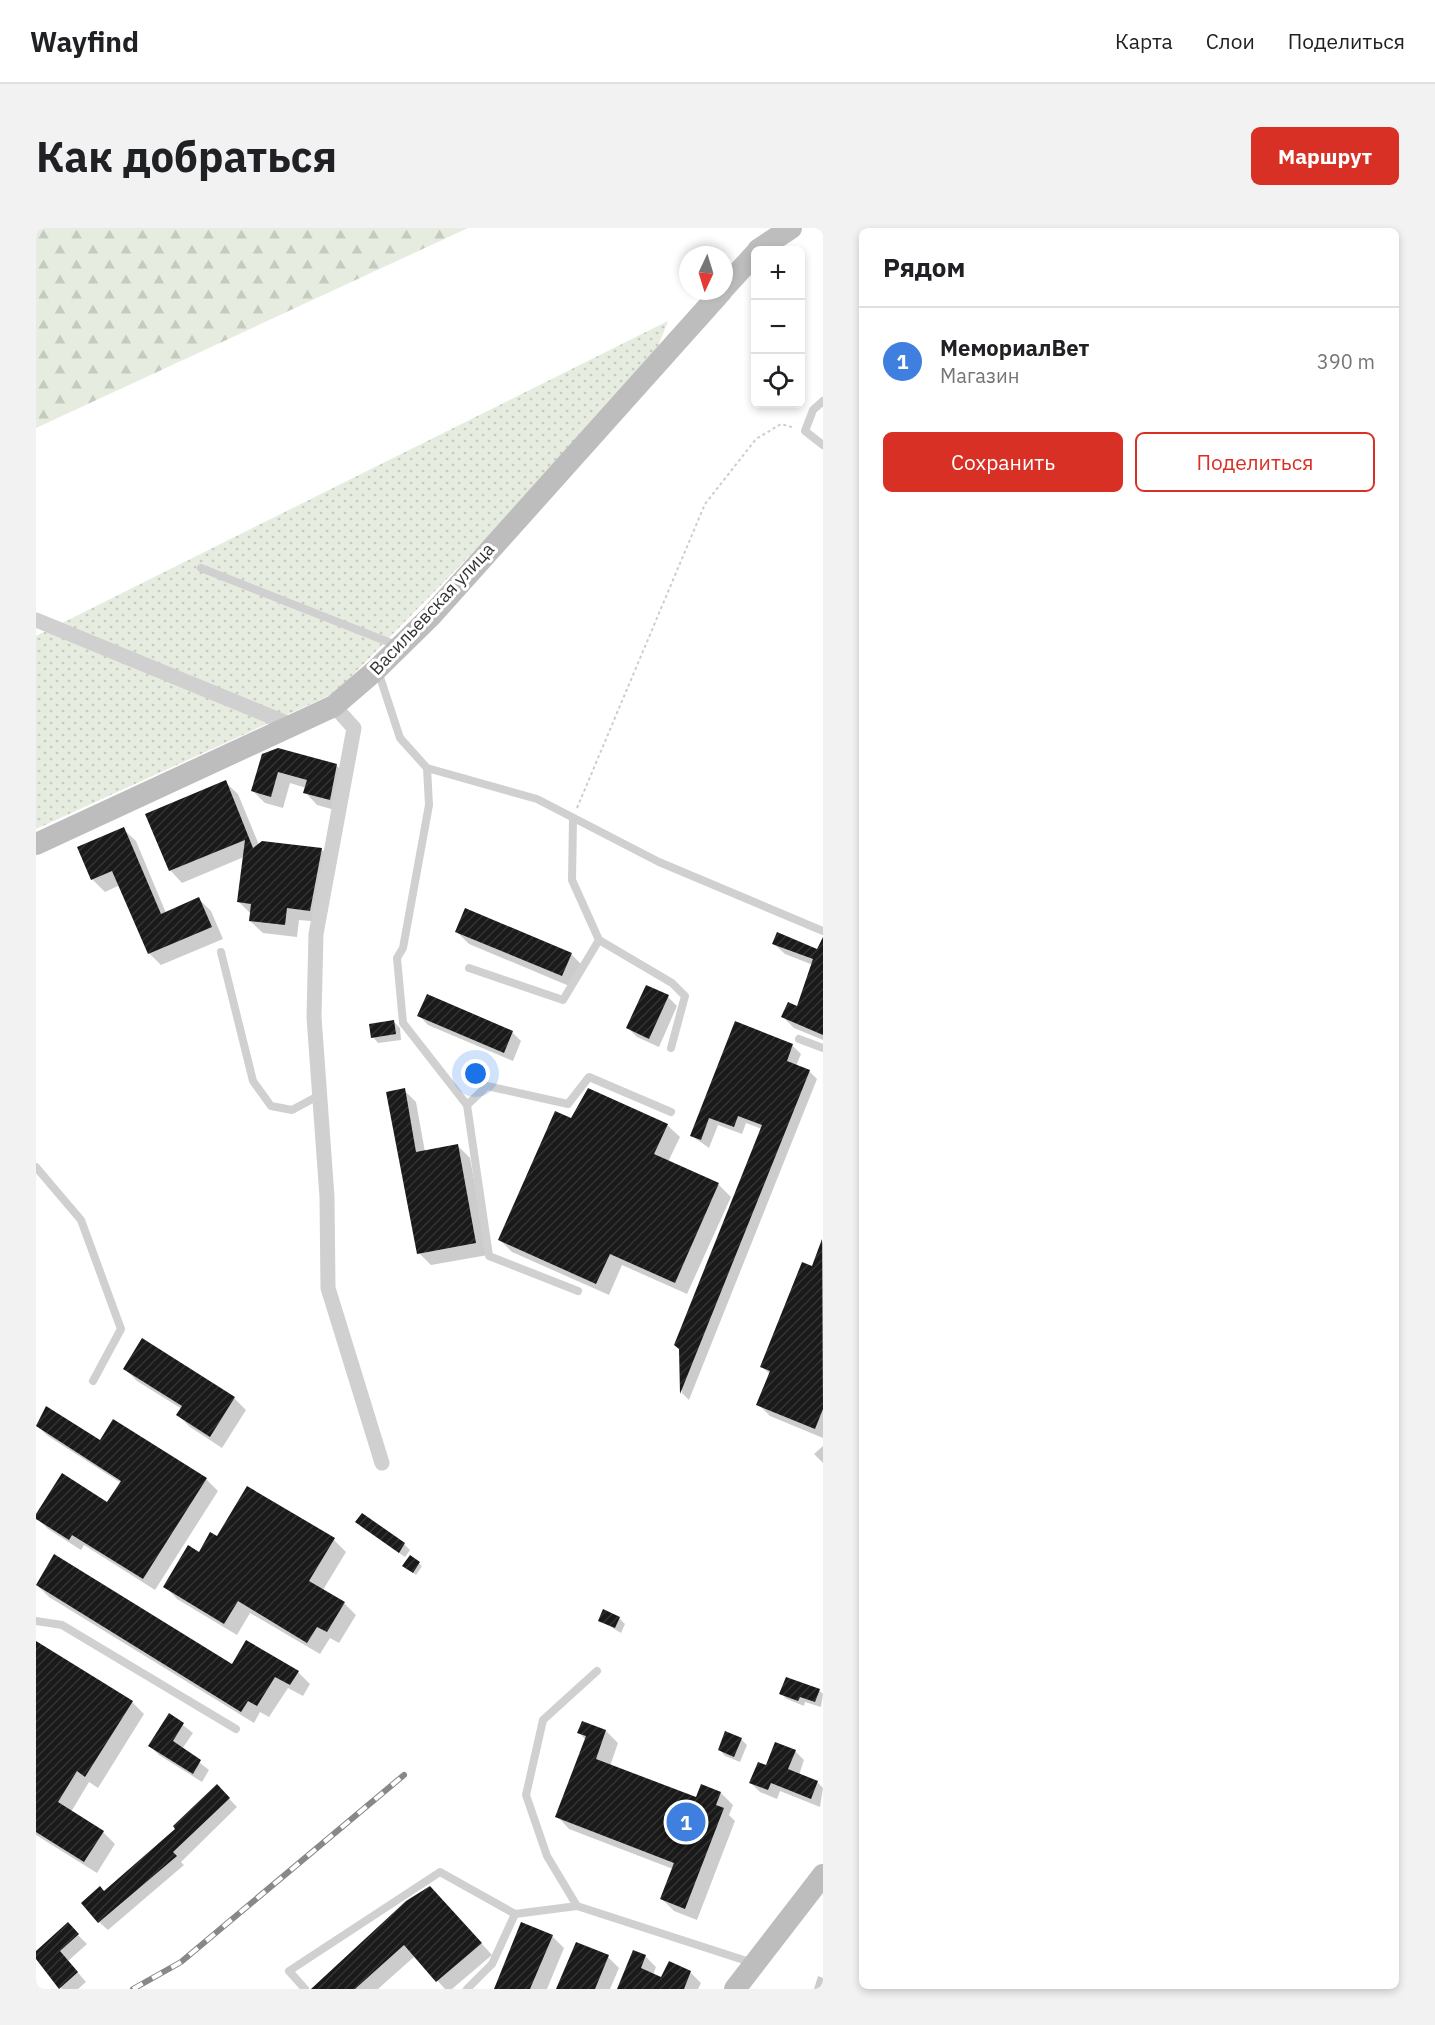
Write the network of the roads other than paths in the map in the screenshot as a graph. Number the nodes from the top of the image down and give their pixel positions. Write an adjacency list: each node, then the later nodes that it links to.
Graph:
1 (791, 228): 2 (street, Васильевская улица)
2 (766, 246)
3 (751, 259): 4 (street, Васильевская улица)
4 (733, 279)
5 (714, 300): 10 (street, Васильевская улица)
6 (823, 401): 7 (lane)
7 (823, 445)
8 (201, 568): 10 (lane)
9 (36, 620): 13 (street)
10 (400, 646): 11 (street, Васильевская улица)
11 (377, 669): 12 (street, Васильевская улица); 14 (lane)
12 (334, 706): 13 (street, Васильевская улица); 24 (street)
13 (294, 726): 16 (street, Васильевская улица)
14 (427, 768): 15 (lane); 25 (lane)
15 (573, 819): 17 (lane); 18 (lane)
16 (36, 844)
17 (823, 931)
18 (599, 940): 20 (lane); 22 (lane)
19 (221, 952): 24 (lane)
20 (470, 968)
21 (799, 1039): 23 (lane)
22 (671, 1048)
23 (823, 1048)
24 (318, 1096): 30 (street)
25 (467, 1105): 26 (lane); 28 (lane)
26 (671, 1112)
27 (36, 1167): 29 (lane)
28 (578, 1291)
29 (93, 1381)
30 (382, 1463)
31 (36, 1621): 33 (lane)
32 (597, 1671): 35 (lane)
33 (236, 1729)
34 (823, 1875): 37 (street)
35 (577, 1906): 36 (lane); 37 (lane)
36 (515, 1914): 38 (lane); 39 (lane)
37 (755, 1963): 40 (street)
38 (305, 1989)
39 (468, 1989)
40 (735, 1989)

